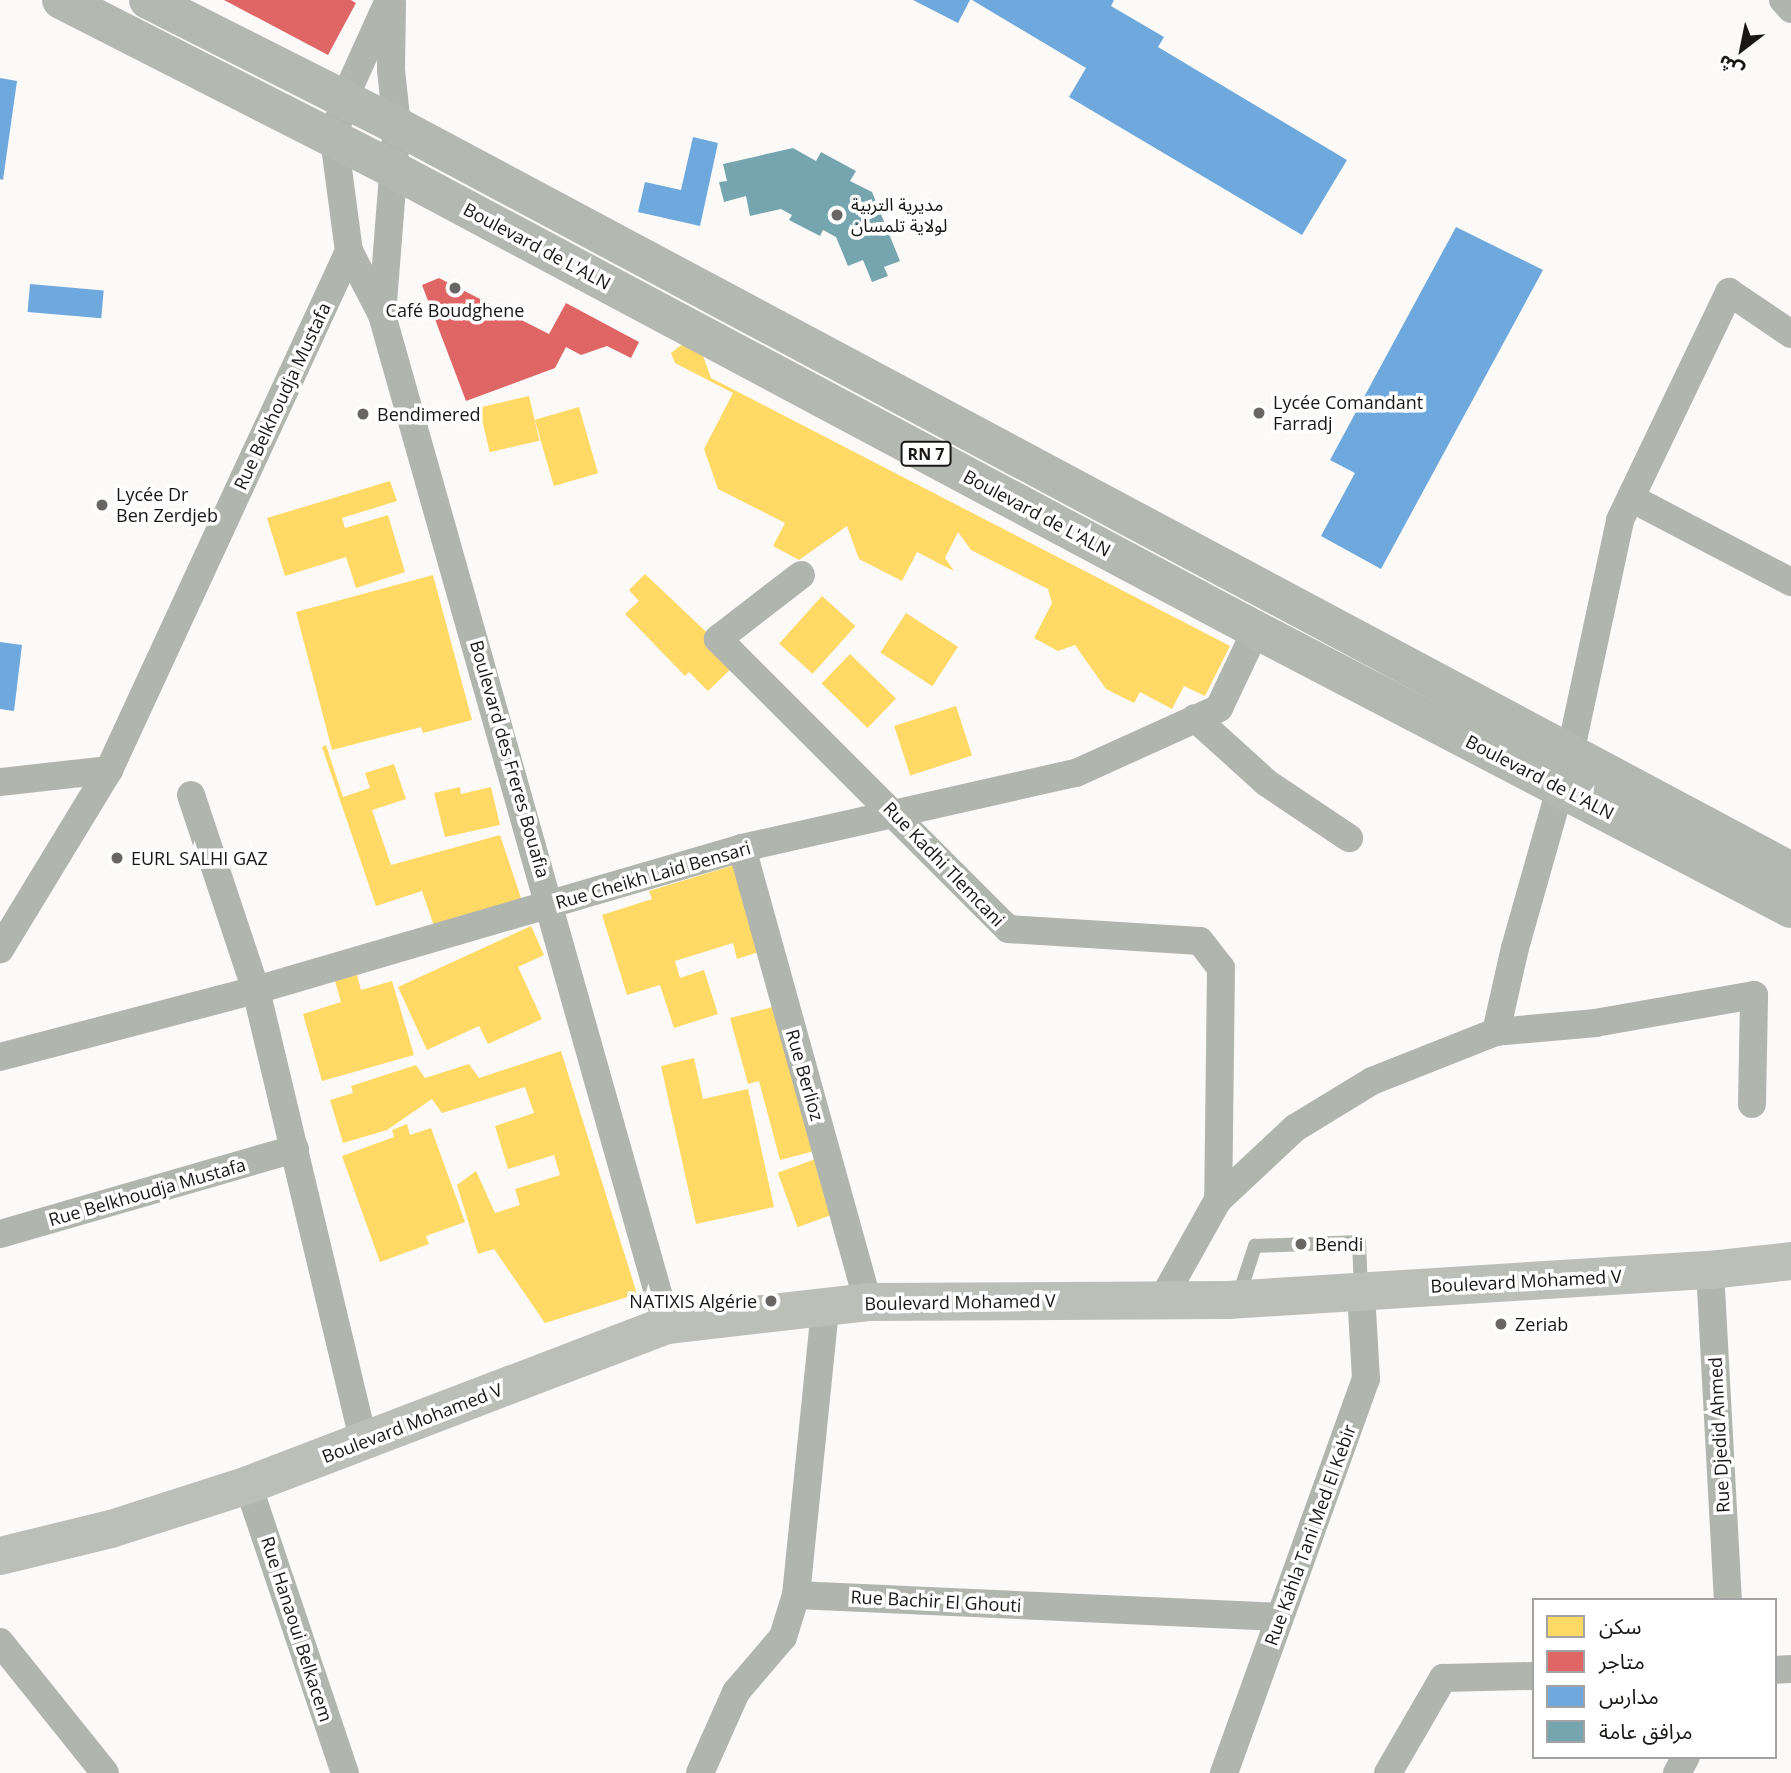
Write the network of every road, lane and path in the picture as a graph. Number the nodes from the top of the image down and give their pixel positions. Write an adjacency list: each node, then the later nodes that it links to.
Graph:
1 (61, 0): 8 (main road, Boulevard de L'ALN / RN 7)
2 (148, 0): 6 (main road, Boulevard de L'ALN / RN 7)
3 (391, 0): 6 (street); 7 (street)
4 (1783, 0): 5 (street)
5 (1791, 9)
6 (344, 99): 7 (main road, Boulevard de L'ALN / RN 7); 8 (street)
7 (397, 126): 9 (street); 19 (main road, Boulevard de L'ALN / RN 7)
8 (334, 139): 9 (main road, Boulevard de L'ALN / RN 7); 10 (street)
9 (392, 169): 11 (street); 16 (main road, Boulevard de L'ALN / RN 7)
10 (349, 251): 11 (street); 18 (street, Rue Belkhoudja Mustafa)
11 (383, 315): 26 (street, Boulevard des Freres Bouafia)
12 (1791, 334): 13 (street)
13 (1631, 498): 15 (street); 19 (street)
14 (801, 575): 22 (street, Rue Kadhi Tlemcani)
15 (1791, 582)
16 (1256, 630): 17 (street, Rue Cheikh Laid Bensari); 19 (main road, Boulevard de L'ALN / RN 7)
17 (1195, 718): 22 (street, Rue Cheikh Laid Bensari); 23 (street)
18 (109, 770): 20 (street); 28 (street, Rue Belkhoudja Mustafa)
19 (1566, 771): 25 (main road, Boulevard de L'ALN / RN 7); 27 (main road, Boulevard de L'ALN / RN 7); 30 (street)
20 (0, 782)
21 (191, 796): 29 (street)
22 (892, 811): 24 (street, Rue Cheikh Laid Bensari); 34 (street, Rue Kadhi Tlemcani)
23 (1349, 838)
24 (742, 848): 26 (street, Rue Cheikh Laid Bensari); 41 (street, Rue Berlioz)
25 (1791, 872)
26 (551, 905): 29 (street, Rue Cheikh Laid Bensari); 43 (street, Boulevard des Freres Bouafia)
27 (1791, 909)
28 (0, 949)
29 (256, 990): 31 (street, Rue Cheikh Laid Bensari); 33 (street)
30 (1496, 1032): 32 (street); 34 (street)
31 (0, 1057)
32 (1752, 1104)
33 (295, 1149): 35 (street, Rue Belkhoudja Mustafa); 44 (street)
34 (1218, 1200): 39 (street)
35 (0, 1234)
36 (1791, 1261): 37 (main road, Boulevard Mohamed V)
37 (1710, 1270): 38 (main road, Boulevard Mohamed V); 48 (street, Rue Djedid Ahmed)
38 (1361, 1292): 40 (main road, Boulevard Mohamed V); 40 (lane); 49 (street, Rue Kahla Tani Med El Kebir)
39 (1162, 1300): 40 (main road, Boulevard Mohamed V); 41 (main road, Boulevard Mohamed V)
40 (1238, 1300)
41 (868, 1302): 42 (main road, Boulevard Mohamed V)
42 (825, 1310): 43 (main road, Boulevard Mohamed V); 47 (street)
43 (667, 1325): 44 (main road, Boulevard Mohamed V)
44 (364, 1441): 45 (main road, Boulevard Mohamed V)
45 (248, 1485): 46 (main road, Boulevard Mohamed V); 53 (street, Rue Hanaoui Belkacem)
46 (0, 1556)
47 (796, 1595): 49 (street, Rue Bachir El Ghouti); 54 (street)
48 (1728, 1598)
49 (1280, 1617): 55 (street, Rue Kahla Tani Med El Kebir)
50 (0, 1642): 52 (street)
51 (1532, 1676): 56 (street)
52 (102, 1772)
53 (345, 1773)
54 (700, 1773)
55 (1224, 1773)
56 (1388, 1773)

